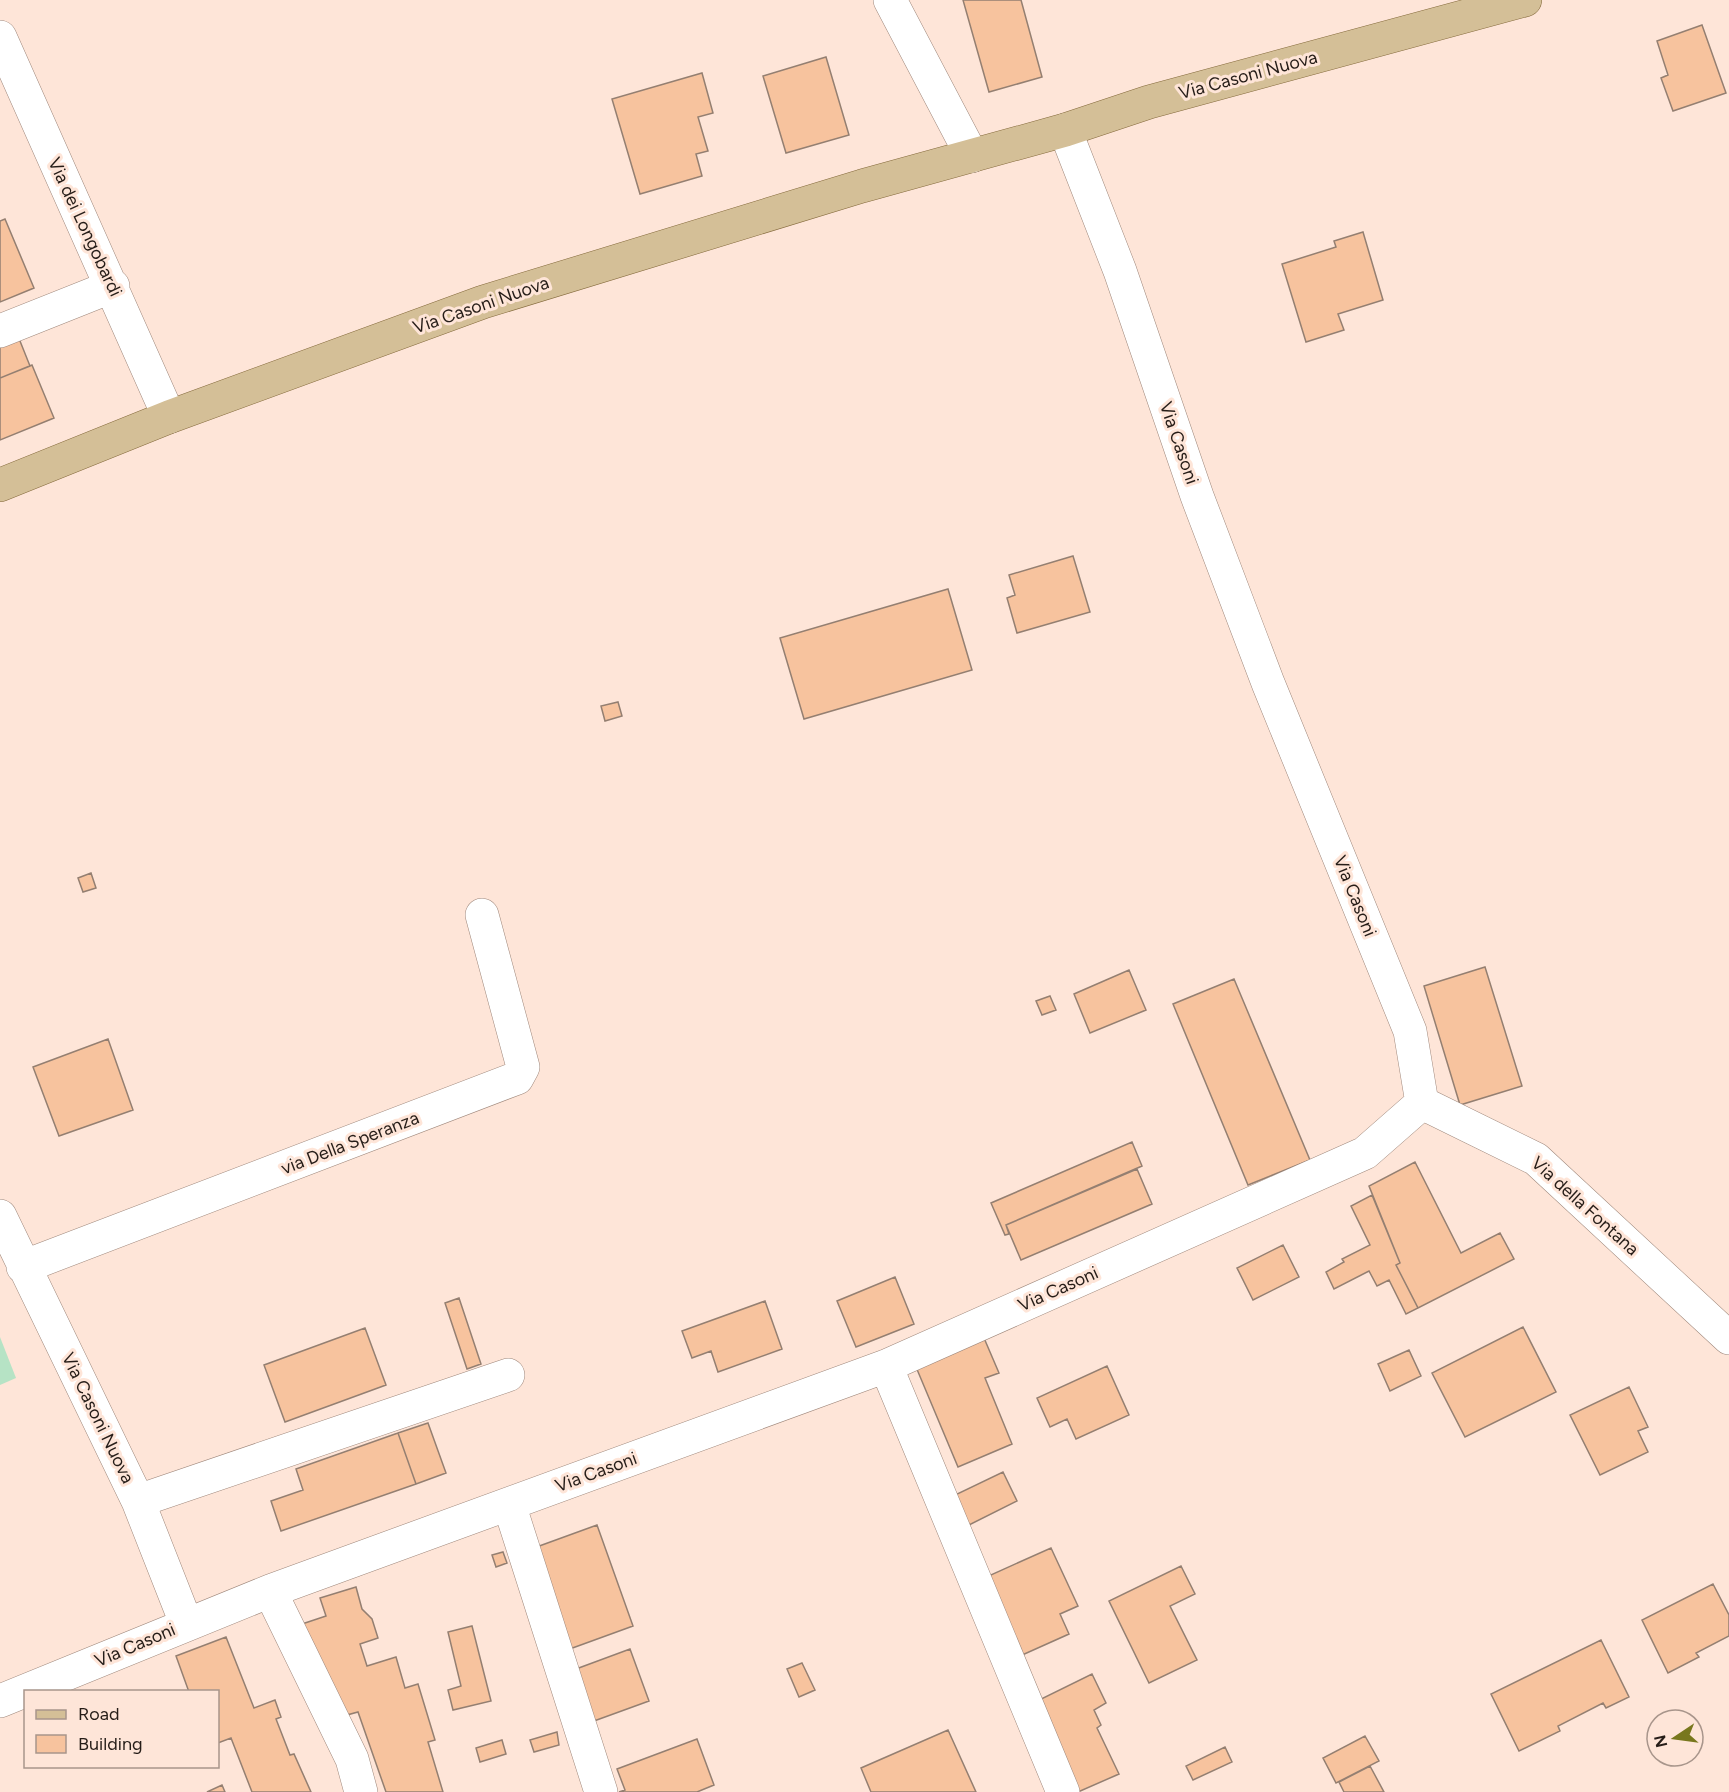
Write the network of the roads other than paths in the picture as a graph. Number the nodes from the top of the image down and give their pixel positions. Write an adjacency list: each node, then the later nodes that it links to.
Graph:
1 (890, 0): 5 (street)
2 (1525, 0): 4 (main road, Via Casoni Nuova)
3 (0, 37): 6 (street, Via dei Longobardi)
4 (1065, 130): 5 (main road, Via Casoni Nuova); 11 (street, Via Casoni)
5 (972, 156): 8 (main road, Via Casoni Nuova)
6 (112, 286): 7 (street); 8 (street, Via dei Longobardi)
7 (0, 330)
8 (169, 417): 9 (main road, Via Casoni Nuova)
9 (0, 485)
10 (482, 915): 13 (street, via Della Speranza)
11 (1422, 1103): 14 (street, Via della Fontana); 15 (street, Via Casoni)
12 (0, 1216): 13 (street, Via Casoni Nuova)
13 (23, 1267): 17 (street, Via Casoni Nuova)
14 (1729, 1338)
15 (886, 1366): 18 (street, Via Casoni); 26 (street)
16 (508, 1375): 17 (street)
17 (138, 1501): 20 (street, Via Casoni Nuova)
18 (509, 1504): 19 (street, Via Casoni); 25 (street)
19 (270, 1591): 20 (street, Via Casoni); 24 (street)
20 (186, 1623): 21 (street, Via Casoni)
21 (26, 1690)
22 (24, 1691): 23 (street, Via Casoni)
23 (0, 1701)
24 (361, 1792)
25 (601, 1792)
26 (1063, 1792)

